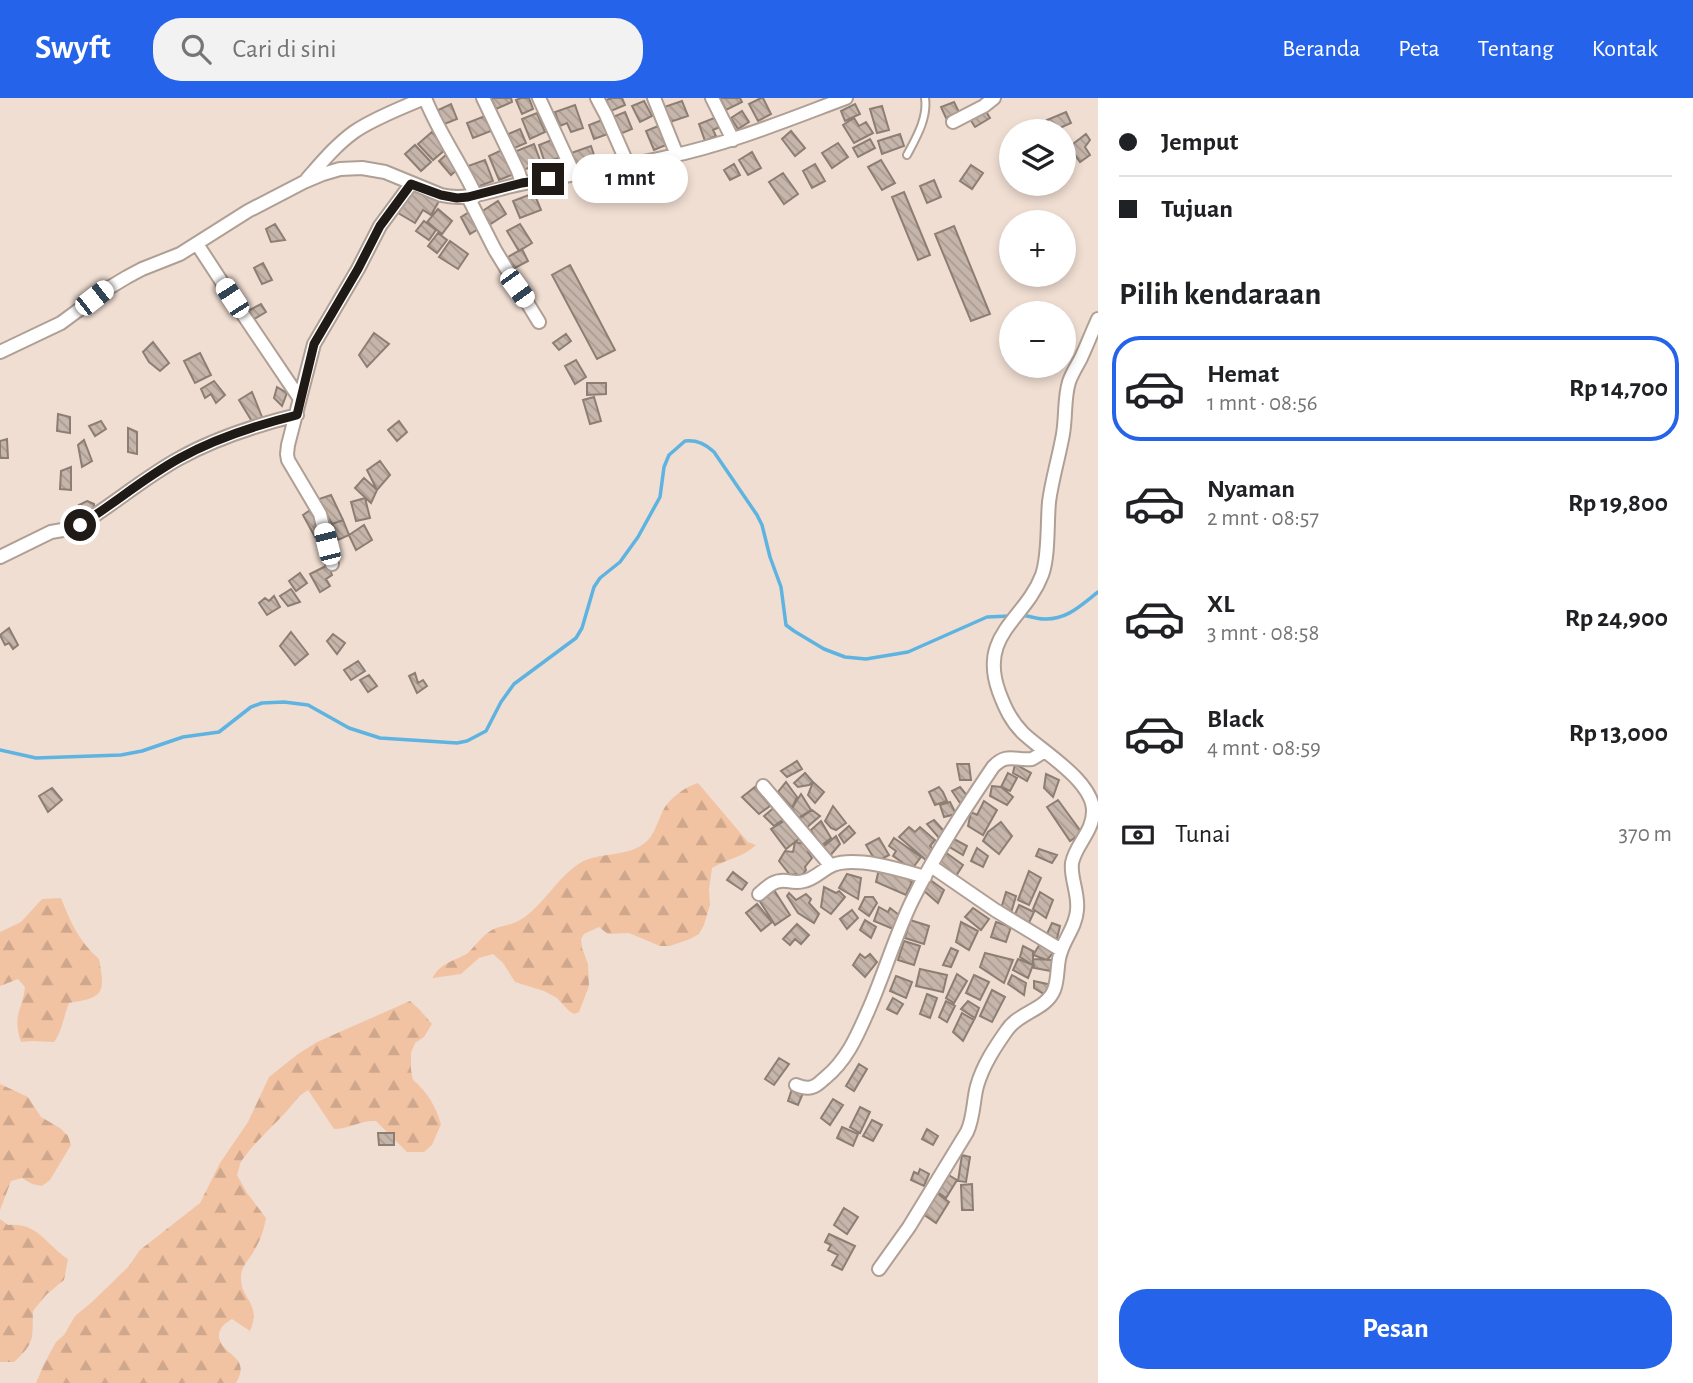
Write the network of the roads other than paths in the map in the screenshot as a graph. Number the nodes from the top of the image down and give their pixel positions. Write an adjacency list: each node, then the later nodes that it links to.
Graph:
1 (425, 98): 16 (street); 19 (street)
2 (483, 98): 17 (street)
3 (539, 98): 15 (street)
4 (597, 98): 14 (street)
5 (654, 98): 12 (street)
6 (712, 98): 11 (street)
7 (846, 98): 11 (street)
8 (925, 98): 13 (lane)
9 (994, 98): 10 (street)
10 (953, 122)
11 (733, 140): 12 (street)
12 (677, 155): 14 (street)
13 (907, 155)
14 (628, 165): 15 (street)
15 (574, 174): 17 (street)
16 (304, 181): 18 (street); 20 (street)
17 (522, 183): 19 (street)
18 (411, 184): 19 (street); 24 (street)
19 (472, 196): 22 (street)
20 (197, 244): 23 (street); 24 (street)
21 (1098, 319): 28 (street)
22 (539, 322)
23 (0, 352)
24 (300, 399): 25 (street)
25 (297, 415): 26 (street); 27 (street)
26 (0, 557)
27 (332, 564)
28 (1045, 751): 31 (street); 33 (street)
29 (763, 786): 30 (street)
30 (831, 866): 31 (street); 32 (street)
31 (928, 871): 33 (street); 34 (street)
32 (759, 894)
33 (1061, 950): 35 (street)
34 (796, 1085)
35 (879, 1269)

